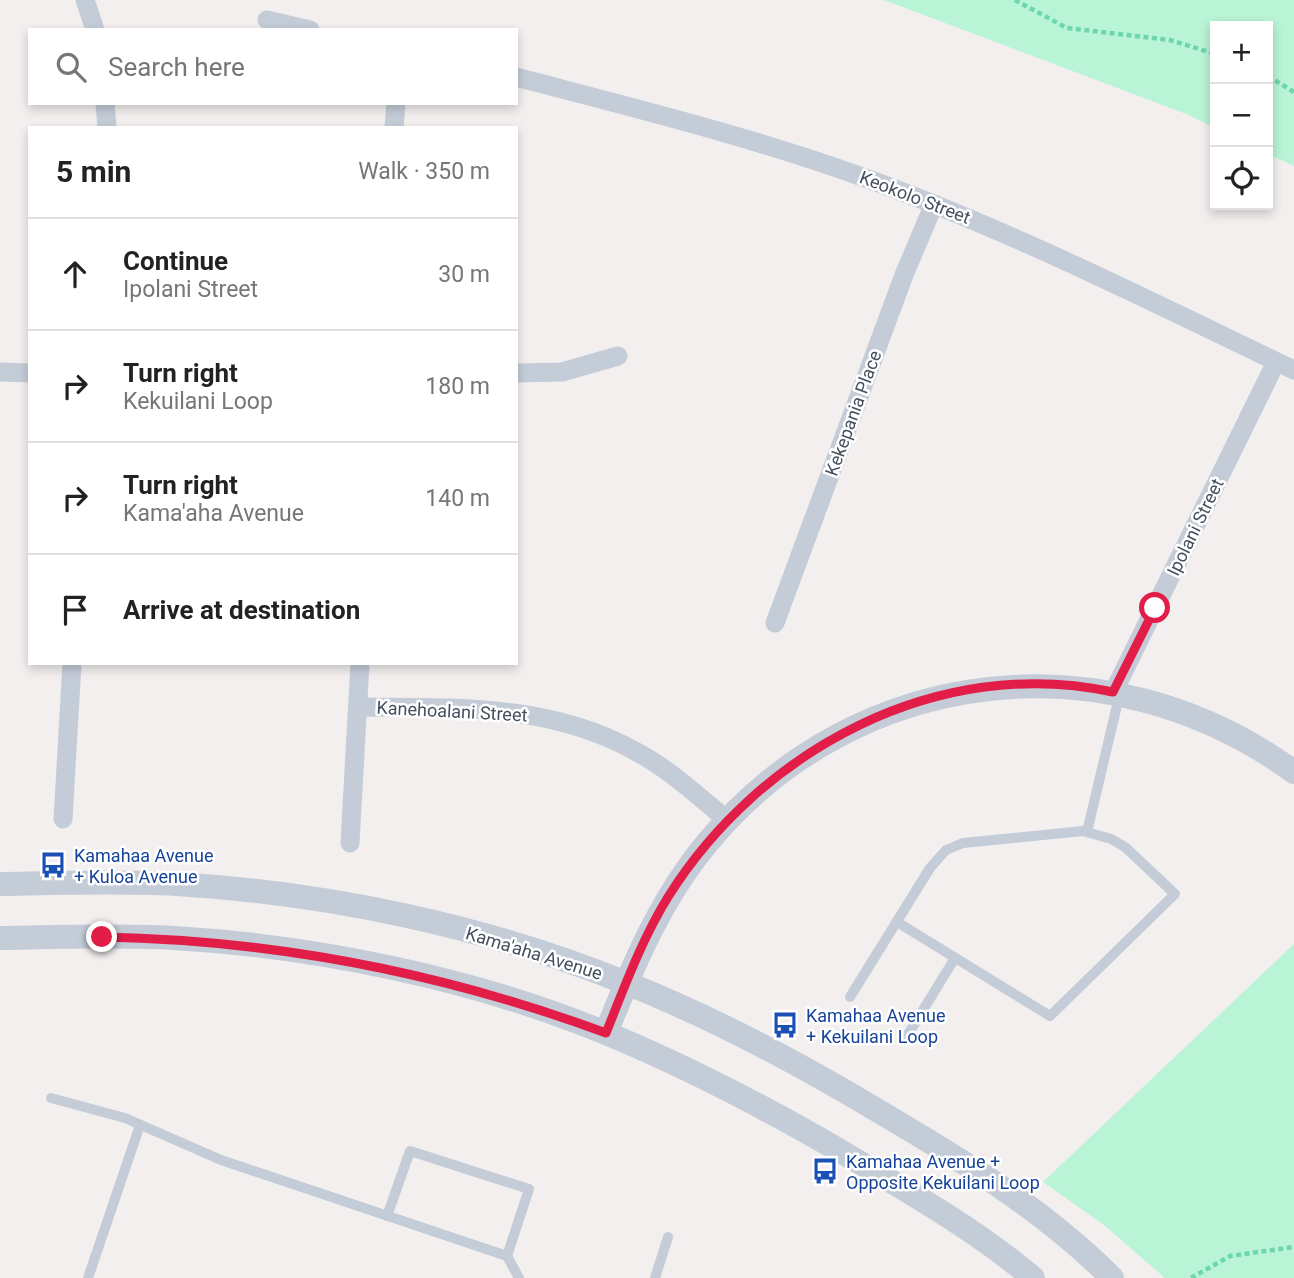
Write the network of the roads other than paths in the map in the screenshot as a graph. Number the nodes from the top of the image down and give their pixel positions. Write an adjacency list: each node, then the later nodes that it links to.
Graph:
1 (85, 0): 3 (street)
2 (267, 20): 4 (street)
3 (94, 28)
4 (301, 28)
5 (518, 78): 10 (street, Keokolo Street)
6 (105, 105): 8 (street)
7 (396, 105): 9 (street)
8 (107, 126)
9 (394, 126)
10 (934, 204): 12 (street, Keokolo Street); 16 (street, Kekepania Place)
11 (618, 356): 15 (street)
12 (1285, 366): 19 (street, Ipolani Street)
13 (0, 372): 14 (street)
14 (28, 373)
15 (518, 373)
16 (775, 623)
17 (72, 665): 22 (street)
18 (360, 665): 20 (street)
19 (1116, 693): 21 (street); 23 (street); 24 (lane)
20 (358, 707): 23 (street, Kanehoalani Street); 25 (street)
21 (1294, 772)
22 (63, 819)
23 (727, 820): 30 (street)
24 (1087, 832): 27 (lane); 29 (lane)
25 (349, 843)
26 (0, 884): 30 (street, Kama'aha Avenue)
27 (897, 922): 29 (lane); 31 (lane)
28 (0, 938): 32 (street)
29 (955, 958): 33 (lane)
30 (626, 983): 32 (street); 43 (street, Kama'aha Avenue)
31 (850, 998)
32 (606, 1033): 42 (street)
33 (907, 1036)
34 (51, 1098): 35 (lane)
35 (140, 1125): 36 (lane); 39 (lane)
36 (387, 1216): 38 (lane); 38 (lane)
37 (668, 1237): 41 (lane)
38 (507, 1255): 40 (lane)
39 (88, 1278)
40 (519, 1278)
41 (655, 1278)
42 (1033, 1278)
43 (1112, 1278)

